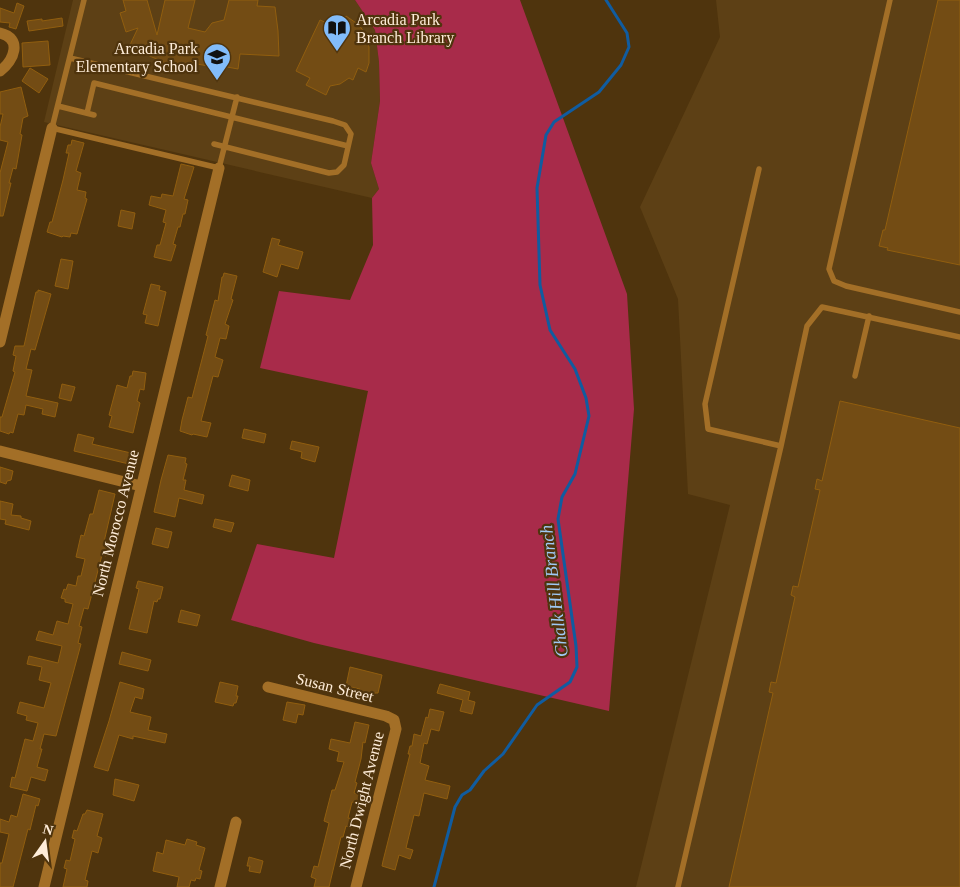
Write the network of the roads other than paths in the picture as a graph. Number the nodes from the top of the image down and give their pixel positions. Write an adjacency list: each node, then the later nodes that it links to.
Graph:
1 (84, 0): 4 (lane)
2 (890, 0): 17 (lane)
3 (0, 33): 5 (street)
4 (70, 58): 6 (lane); 7 (lane)
5 (0, 70)
6 (237, 97): 10 (lane); 13 (lane)
7 (58, 106): 8 (lane); 11 (lane)
8 (87, 113): 9 (lane); 10 (lane)
9 (94, 115)
10 (232, 118): 13 (lane); 14 (lane)
11 (52, 128): 15 (lane); 20 (street)
12 (214, 144): 14 (lane)
13 (348, 146): 14 (lane)
14 (225, 148): 15 (lane)
15 (220, 168): 24 (street, North Morocco Avenue)
16 (759, 169): 22 (lane)
17 (960, 312)
18 (869, 316): 19 (lane); 21 (lane); 22 (lane)
19 (960, 337)
20 (0, 342)
21 (855, 376)
22 (781, 446): 31 (lane)
23 (0, 451): 24 (street)
24 (141, 486): 28 (street, North Morocco Avenue)
25 (268, 687): 26 (street, Susan Street)
26 (394, 720): 30 (street, North Dwight Avenue)
27 (236, 822): 29 (street)
28 (44, 887)
29 (220, 887)
30 (356, 887)
31 (678, 887)

